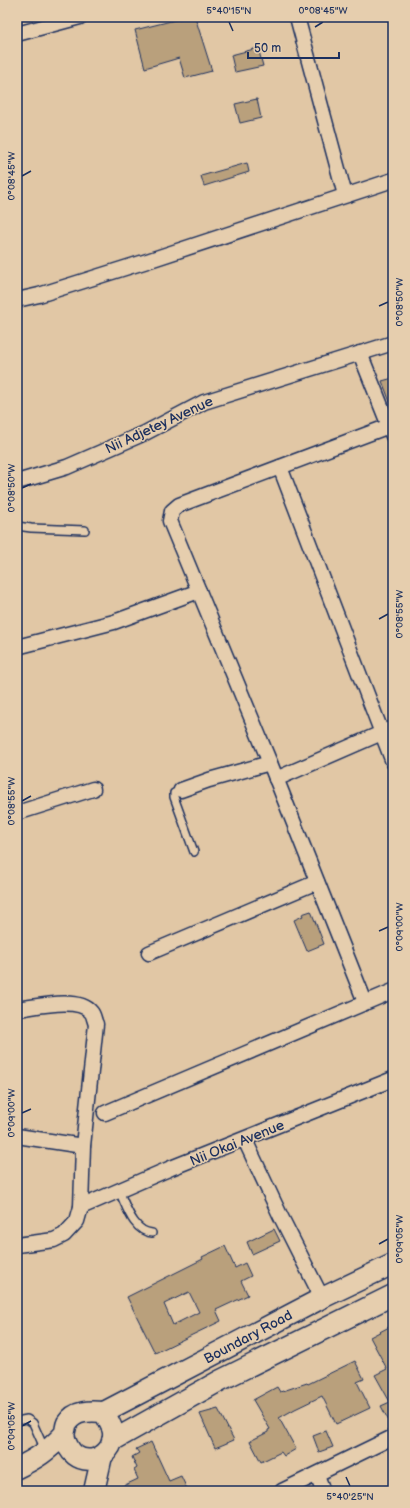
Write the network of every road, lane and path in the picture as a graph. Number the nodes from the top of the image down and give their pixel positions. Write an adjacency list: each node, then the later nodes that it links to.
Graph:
1 (80, 17): 3 (street)
2 (297, 17): 5 (street)
3 (17, 34)
4 (393, 180): 5 (street)
5 (345, 195): 6 (street)
6 (17, 300)
7 (393, 343): 8 (street, Nii Adjetey Avenue)
8 (360, 353): 9 (street); 11 (street, Nii Adjetey Avenue)
9 (391, 431): 10 (street)
10 (280, 467): 14 (street); 16 (street)
11 (17, 482)
12 (17, 526): 13 (lane)
13 (85, 530)
14 (199, 591): 15 (street); 18 (street)
15 (17, 647)
16 (387, 731): 17 (street); 19 (street)
17 (393, 762)
18 (270, 763): 19 (street); 21 (street)
19 (276, 780): 24 (street)
20 (93, 789): 22 (street)
21 (181, 790): 23 (lane)
22 (17, 813)
23 (194, 852)
24 (317, 882): 25 (street); 27 (street)
25 (149, 953)
26 (393, 992): 27 (street)
27 (365, 1002): 30 (street)
28 (17, 1009): 33 (street)
29 (393, 1080): 32 (street, Nii Okai Avenue)
30 (105, 1113)
31 (17, 1136): 33 (street)
32 (245, 1140): 34 (street, Nii Okai Avenue); 40 (street)
33 (83, 1146): 35 (street)
34 (119, 1190): 35 (street, Nii Okai Avenue); 36 (lane)
35 (81, 1207): 37 (street)
36 (152, 1233)
37 (17, 1245)
38 (393, 1264): 40 (main road, Boundary Road)
39 (393, 1295): 45 (main road, Boundary Road)
40 (322, 1298): 41 (main road, Boundary Road)
41 (104, 1412): 43 (main road); 45 (main road)
42 (22, 1420): 46 (lane)
43 (64, 1434): 46 (main road); 47 (main road)
44 (393, 1437): 49 (street)
45 (107, 1448): 47 (main road); 51 (main road)
46 (42, 1455): 47 (main road); 48 (main road)
47 (75, 1455): 50 (main road)
48 (17, 1468)
49 (316, 1475): 52 (street); 53 (street)
50 (86, 1491)
51 (94, 1491)
52 (282, 1491)
53 (323, 1491)

